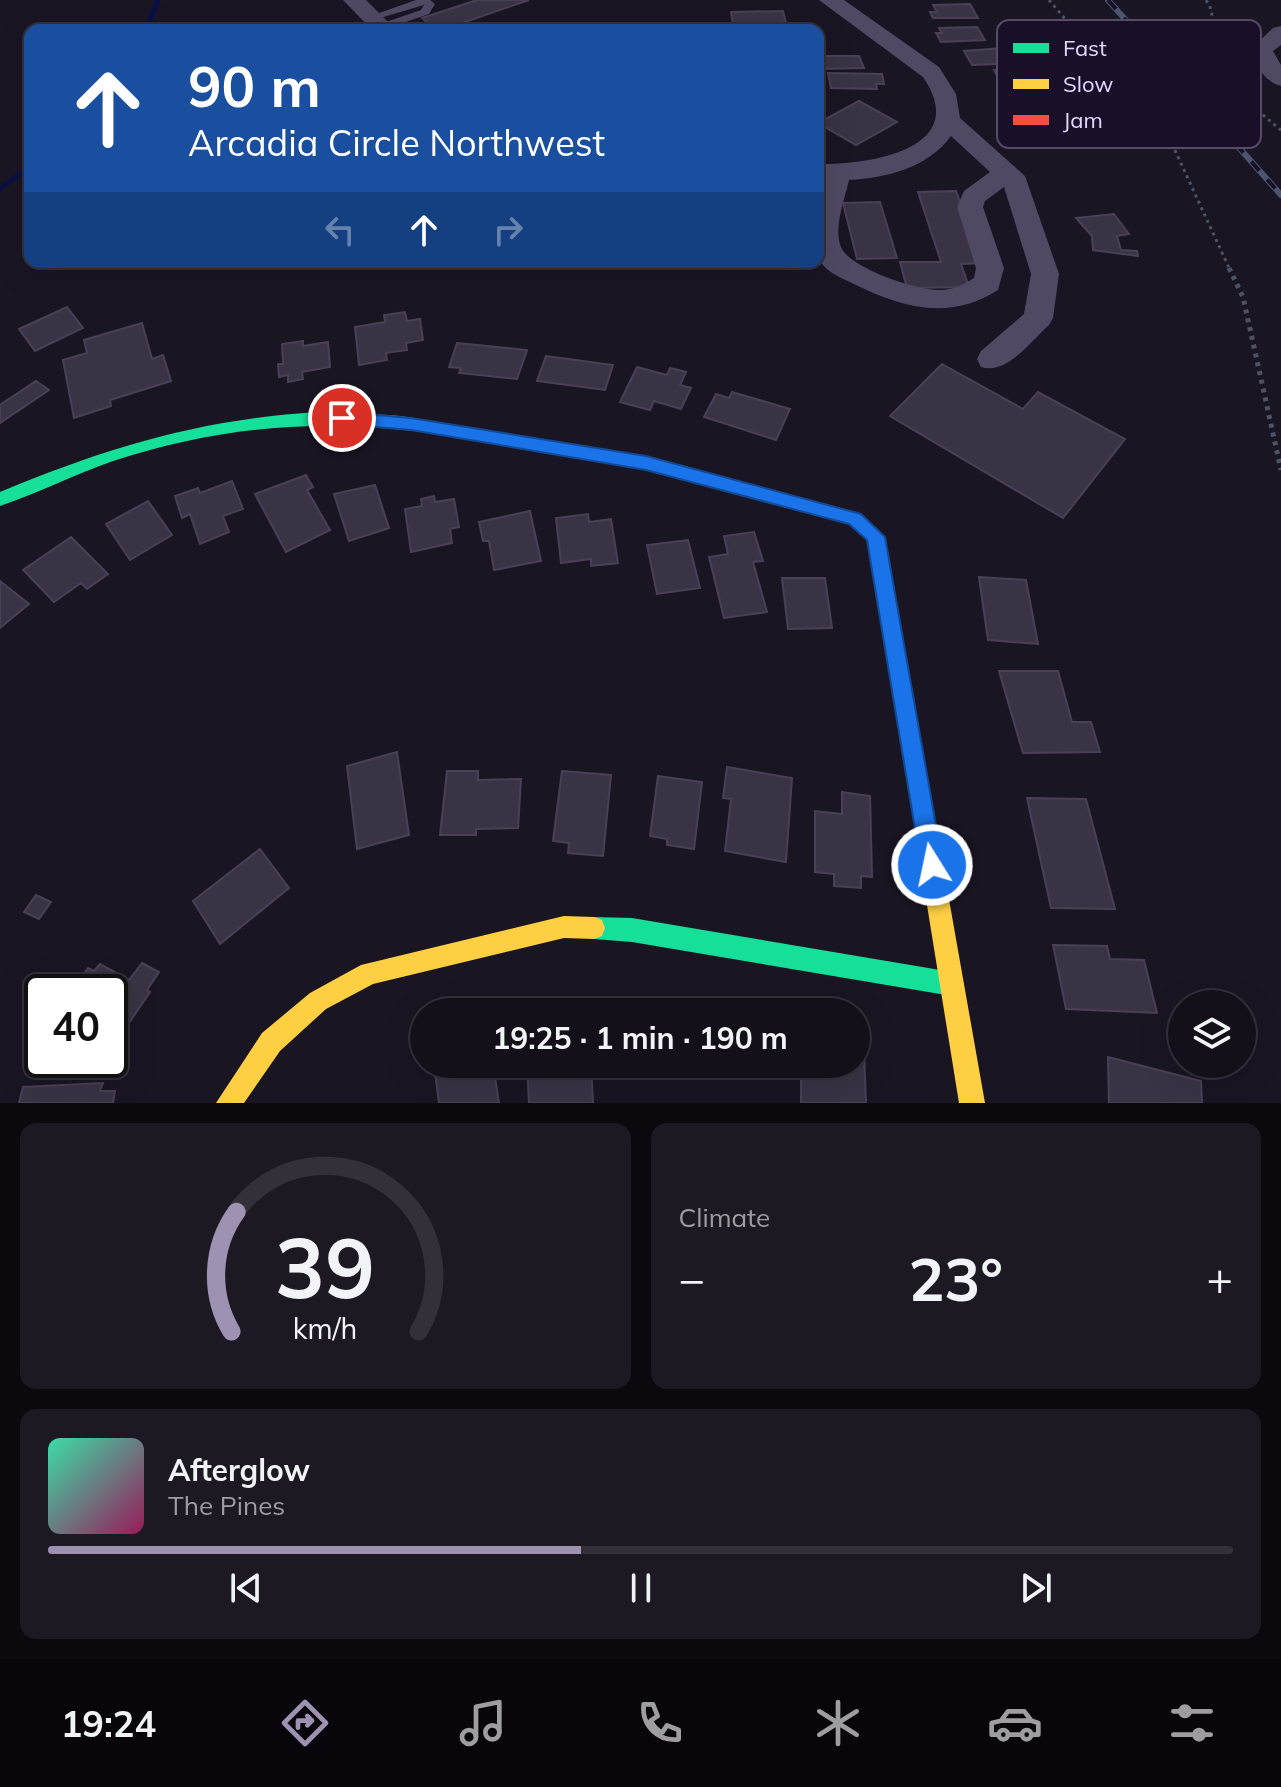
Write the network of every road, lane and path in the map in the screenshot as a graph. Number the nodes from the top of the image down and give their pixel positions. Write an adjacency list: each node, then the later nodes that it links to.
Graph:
1 (354, 0): 8 (street)
2 (445, 0): 9 (lane)
3 (830, 0): 13 (street)
4 (1049, 0): 6 (path)
5 (1206, 0): 7 (path)
6 (1066, 20)
7 (1216, 20)
8 (378, 24)
9 (383, 24)
10 (1281, 33): 11 (street)
11 (1281, 79)
12 (1261, 114): 14 (path)
13 (948, 120): 16 (street); 17 (street)
14 (1281, 130)
15 (1174, 148): 19 (path)
16 (828, 172): 17 (street)
17 (1006, 173): 18 (street)
18 (992, 359)
19 (1281, 470)
20 (0, 499): 21 (street)
21 (952, 984): 22 (street); 23 (street)
22 (229, 1103)
23 (972, 1103)

